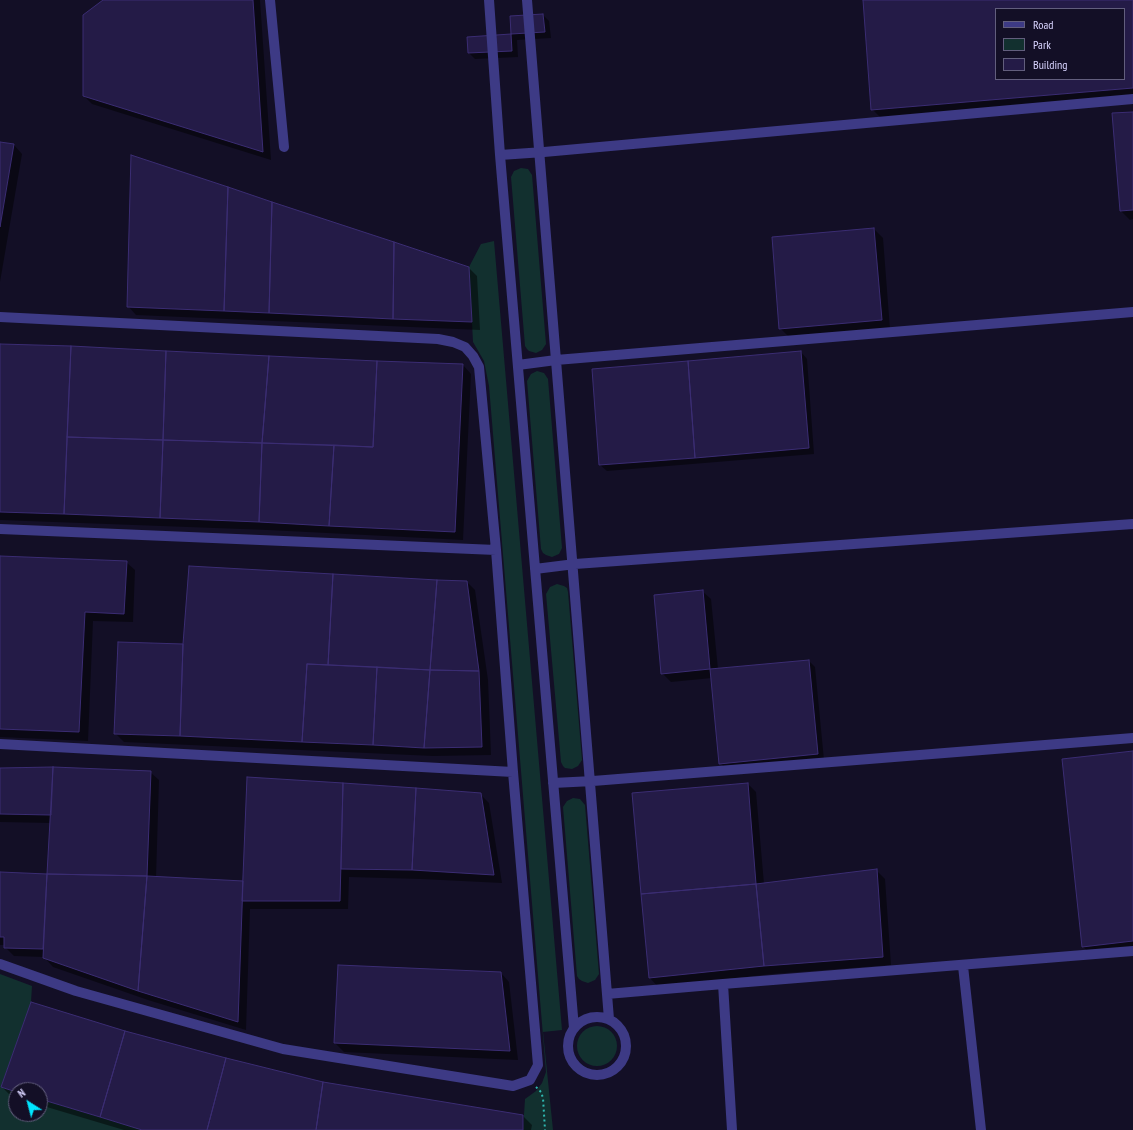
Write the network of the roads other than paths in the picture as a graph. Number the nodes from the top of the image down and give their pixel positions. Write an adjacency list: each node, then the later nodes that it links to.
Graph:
1 (270, 0): 5 (lane)
2 (489, 0): 7 (lane)
3 (527, 0): 6 (lane)
4 (1133, 99): 6 (lane)
5 (284, 147)
6 (539, 152): 7 (lane); 10 (lane)
7 (500, 155): 11 (lane)
8 (1133, 312): 10 (lane)
9 (0, 317): 14 (lane)
10 (556, 360): 11 (lane); 15 (lane)
11 (518, 365): 16 (lane)
12 (1133, 524): 15 (lane)
13 (0, 529): 14 (lane)
14 (496, 550): 19 (lane)
15 (572, 564): 16 (lane); 20 (lane)
16 (535, 568): 21 (lane)
17 (1133, 738): 20 (lane)
18 (0, 744): 19 (lane)
19 (512, 772): 23 (lane)
20 (590, 781): 21 (lane); 26 (lane)
21 (553, 783): 28 (lane)
22 (1133, 951): 24 (lane)
23 (0, 964)
24 (963, 966): 25 (lane); 30 (lane)
25 (722, 984): 26 (lane); 29 (lane)
26 (607, 994): 27 (lane)
27 (609, 1019): 28 (lane); 28 (lane)
28 (574, 1028)
29 (732, 1130)
30 (981, 1130)

